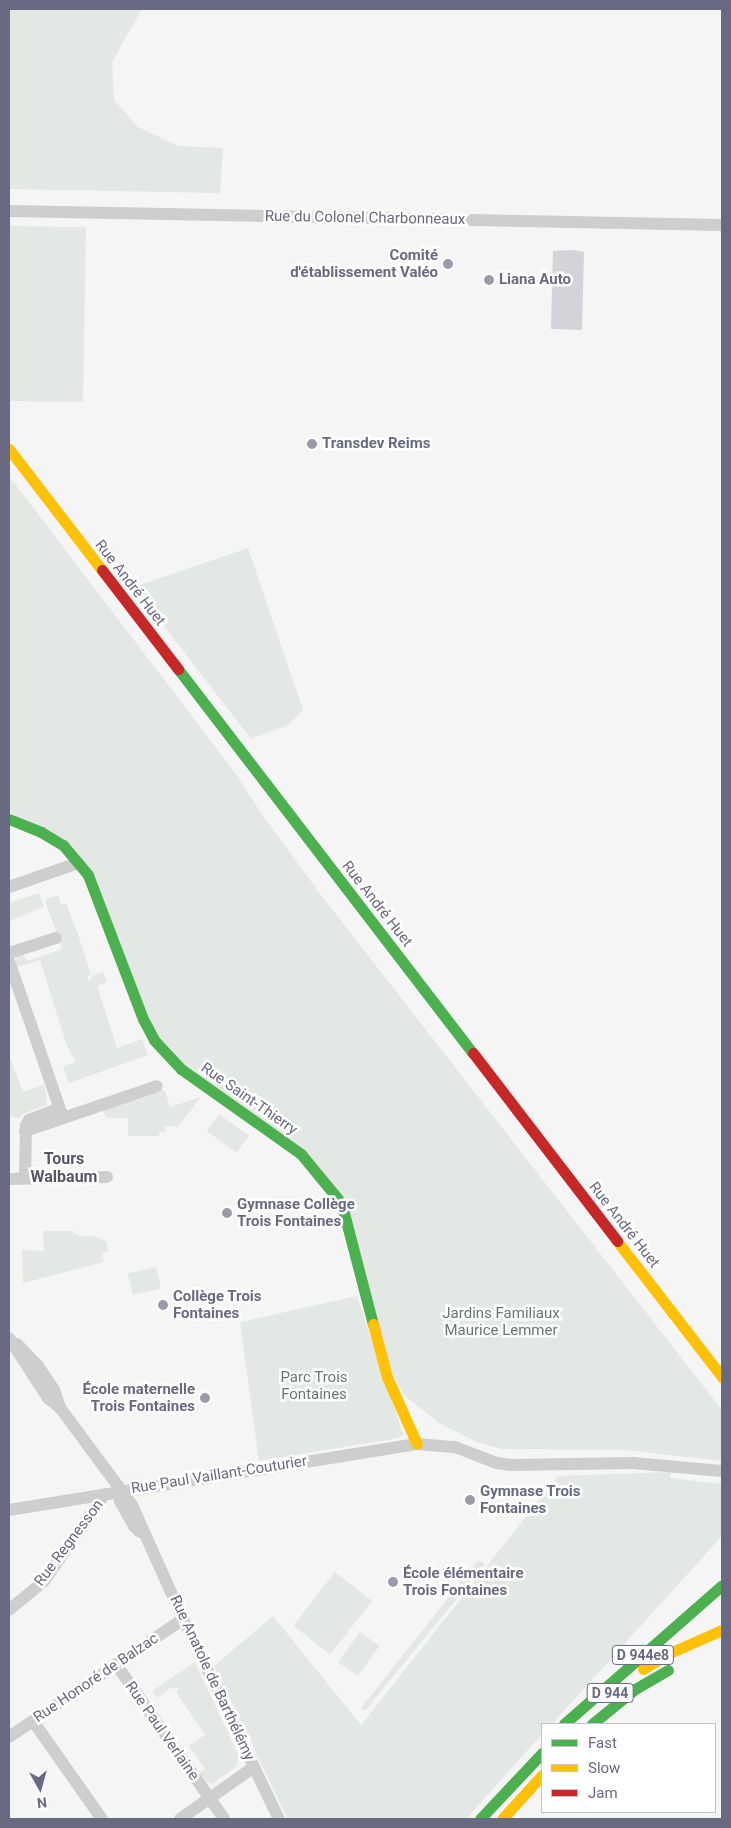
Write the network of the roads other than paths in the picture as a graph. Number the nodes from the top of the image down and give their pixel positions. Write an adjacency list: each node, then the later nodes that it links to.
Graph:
1 (9, 211): 2 (street, Rue du Colonel Charbonneaux)
2 (722, 225)
3 (9, 450): 16 (main road, Rue André Huet)
4 (9, 819): 5 (main road, Rue Saint-Thierry)
5 (78, 863): 6 (street); 17 (main road, Rue Saint-Thierry)
6 (9, 887)
7 (56, 938): 8 (street)
8 (9, 953)
9 (9, 961): 11 (street)
10 (158, 1086): 11 (street)
11 (61, 1113): 13 (street)
12 (107, 1176): 13 (street)
13 (25, 1178): 14 (street)
14 (9, 1179)
15 (9, 1337): 19 (street, Rue Paul Vaillant-Couturier)
16 (722, 1377)
17 (417, 1444): 18 (street, Rue Paul Vaillant-Couturier); 19 (street, Rue Paul Vaillant-Couturier)
18 (722, 1471)
19 (121, 1491): 20 (street); 24 (street, Rue Anatole de Barthélémy)
20 (105, 1494): 21 (street); 23 (street, Rue Regnesson)
21 (9, 1510)
22 (722, 1585): 31 (main road, D 944e8)
23 (9, 1610)
24 (183, 1618): 28 (street, Rue Honoré de Balzac); 37 (street, Rue Anatole de Barthélémy)
25 (722, 1630): 32 (main road, D 944)
26 (722, 1643): 27 (main road)
27 (700, 1653)
28 (116, 1664): 30 (street, Rue Honoré de Balzac); 40 (street, Rue Paul Verlaine)
29 (677, 1664): 33 (main road, D 944)
30 (33, 1721): 34 (street, Rue Honoré de Balzac); 41 (street)
31 (565, 1723)
32 (574, 1723)
33 (593, 1723)
34 (9, 1738)
35 (541, 1749): 38 (main road)
36 (541, 1754): 38 (main road)
37 (254, 1767): 40 (street); 44 (street, Rue Anatole de Barthélémy)
38 (519, 1776): 45 (main road)
39 (541, 1776): 46 (main road)
40 (209, 1798): 42 (street); 43 (street, Rue Paul Verlaine)
41 (102, 1819)
42 (180, 1819)
43 (224, 1819)
44 (278, 1819)
45 (480, 1819)
46 (502, 1819)

